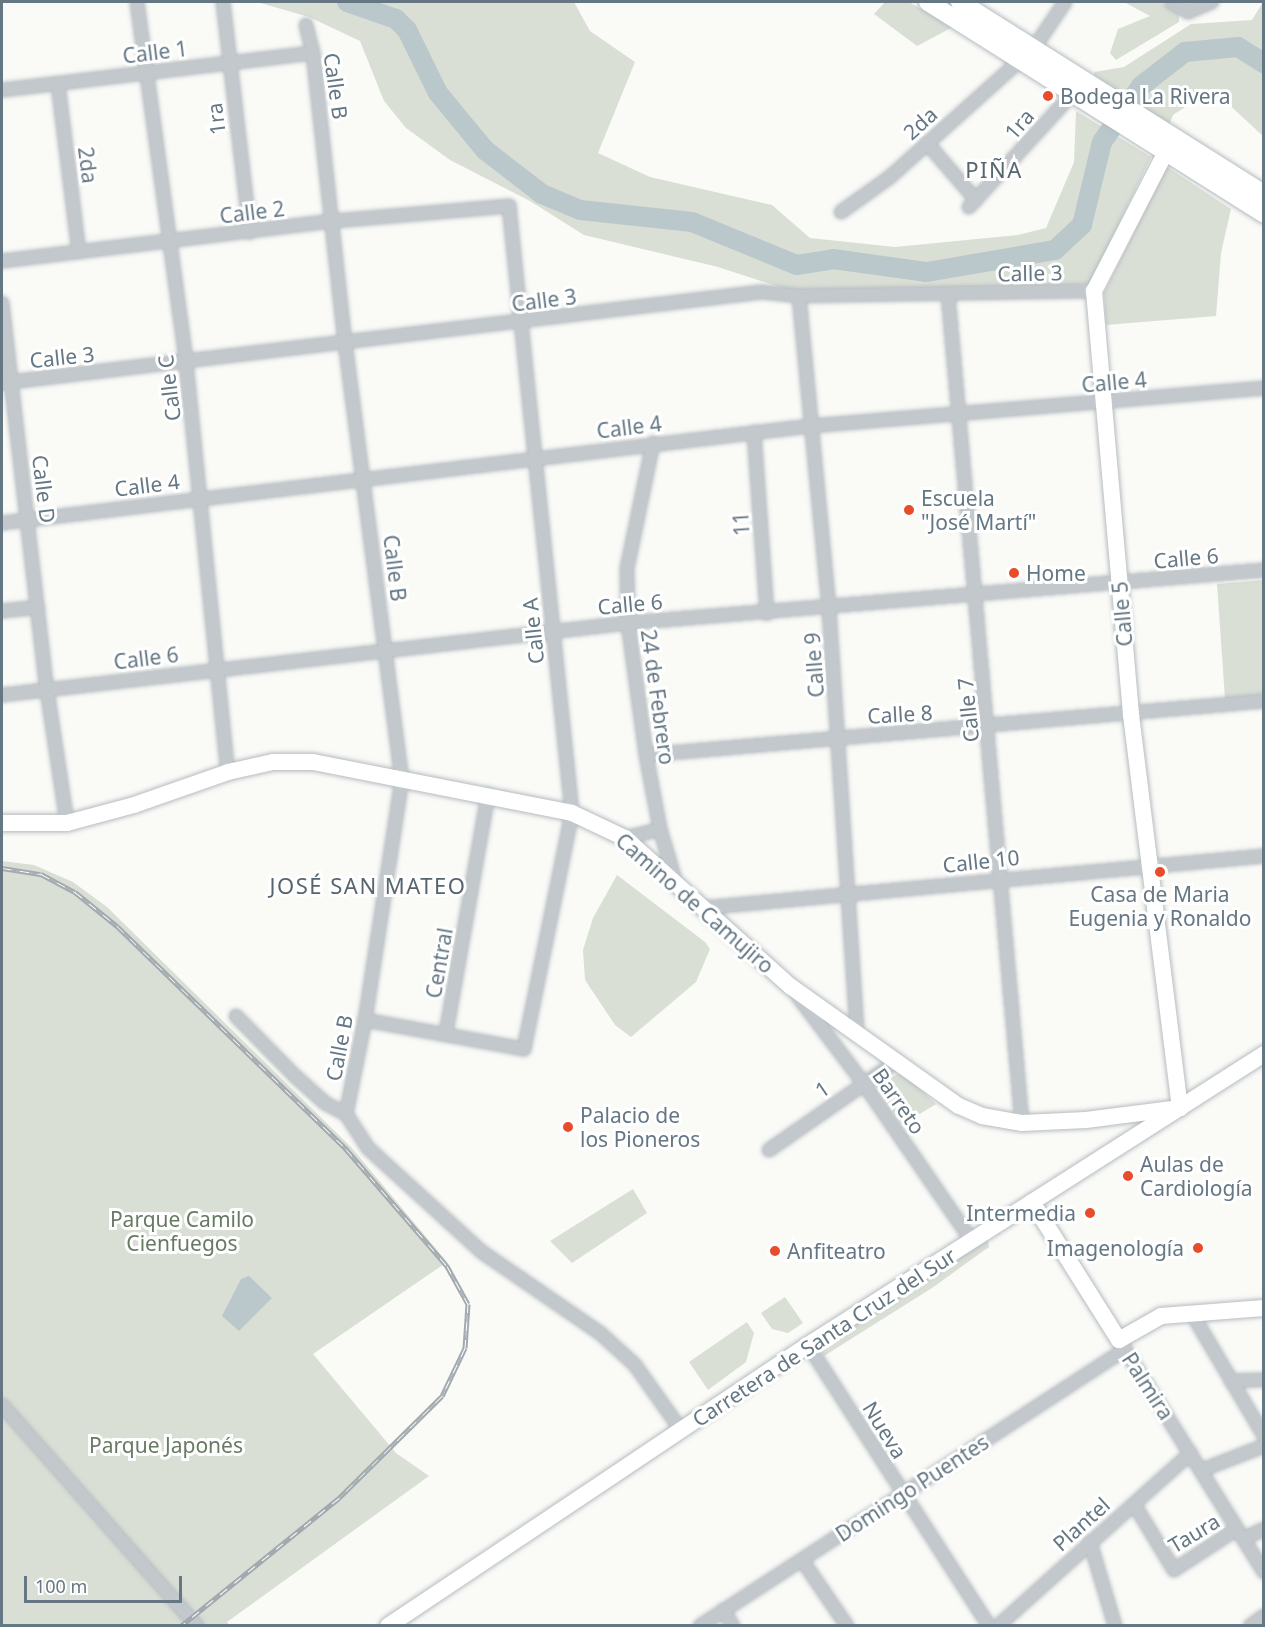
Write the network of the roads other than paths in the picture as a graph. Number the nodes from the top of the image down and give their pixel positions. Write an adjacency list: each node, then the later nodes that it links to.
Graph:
1 (137, 2): 12 (street, Calle C)
2 (223, 2): 11 (street, 1ra)
3 (928, 2): 7 (main road)
4 (1065, 2): 10 (street)
5 (1171, 2): 6 (street)
6 (1212, 2)
7 (960, 6): 10 (main road)
8 (306, 26): 9 (street, Calle B)
9 (313, 53): 11 (street, Calle 1); 22 (street, Calle B)
10 (1028, 54): 15 (main road); 17 (street, 2da)
11 (229, 63): 12 (street, Calle 1); 23 (street, 1ra)
12 (146, 72): 13 (street, Calle 1); 24 (street, Calle C)
13 (58, 84): 14 (street, Calle 1); 25 (street, 2da)
14 (2, 90)
15 (1080, 90): 16 (main road); 17 (street, 1ra)
16 (1164, 142): 18 (main road); 21 (main road); 27 (main road)
17 (927, 143): 20 (street, 2da)
18 (1263, 194)
19 (508, 206): 22 (street, Calle 2); 31 (street, Calle A)
20 (841, 212)
21 (1263, 214)
22 (334, 221): 23 (street, Calle 2); 32 (street, Calle B)
23 (250, 232): 24 (street, Calle 2)
24 (169, 241): 25 (street, Calle 2); 33 (street, Calle C)
25 (79, 252): 26 (street, Calle 2)
26 (2, 261)
27 (1094, 291): 28 (street, Calle 3); 36 (main road, Calle 5)
28 (948, 294): 29 (street, Calle 3); 37 (street, Calle 7)
29 (799, 296): 31 (street, Calle 3); 38 (street, Calle 9)
30 (2, 303): 34 (street, Calle D)
31 (521, 323): 32 (street, Calle 3); 41 (street, Calle A)
32 (345, 342): 33 (street, Calle 3); 42 (street, Calle B)
33 (186, 362): 34 (street, Calle 3); 43 (street, Calle C)
34 (6, 383): 44 (street, Calle D)
35 (1263, 388): 36 (street, Calle 4)
36 (1102, 403): 37 (street, Calle 4); 47 (main road, Calle 5)
37 (962, 414): 38 (street, Calle 4); 48 (street, Calle 7)
38 (811, 426): 39 (street, Calle 4); 50 (street, Calle 9)
39 (754, 432): 40 (street, Calle 4); 52 (street, 11)
40 (653, 443): 41 (street, Calle 4); 53 (street, 24 de Febrero)
41 (534, 459): 42 (street, Calle 4); 54 (street, Calle A)
42 (364, 481): 43 (street, Calle 4); 55 (street, Calle B)
43 (201, 498): 44 (street, Calle 4); 56 (street, Calle C)
44 (28, 520): 45 (street, Calle 4); 49 (street, Calle D)
45 (2, 523)
46 (1263, 570): 47 (street, Calle 6)
47 (1119, 584): 48 (street, Calle 6); 60 (main road, Calle 5)
48 (976, 596): 50 (street, Calle 6); 61 (street, Calle 7)
49 (38, 607): 51 (street); 57 (street, Calle D)
50 (830, 609): 52 (street, Calle 6); 62 (street, Calle 9)
51 (2, 610)
52 (767, 614): 53 (street, Calle 6)
53 (628, 623): 54 (street, Calle 6); 63 (street, 24 de Febrero)
54 (552, 632): 55 (street, Calle 6); 67 (street, Calle A)
55 (386, 648): 56 (street, Calle 6); 65 (street, Calle B)
56 (216, 669): 57 (street, Calle 6); 64 (street, Calle C)
57 (47, 690): 58 (street, Calle 6); 69 (street, Calle D)
58 (2, 695)
59 (1263, 701): 60 (street, Calle 8)
60 (1131, 716): 61 (street, Calle 8); 73 (main road, Calle 5)
61 (990, 728): 62 (street, Calle 8); 74 (street, Calle 7)
62 (839, 737): 63 (street, Calle 8); 76 (street, Calle 9)
63 (646, 755): 70 (street, 24 de Febrero)
64 (228, 772): 65 (main road, Camino de Camujiro); 69 (main road, Camino de Camujiro)
65 (402, 779): 66 (main road, Camino de Camujiro); 80 (street, Calle B)
66 (489, 794): 67 (main road, Camino de Camujiro); 82 (street, Central)
67 (572, 813): 71 (main road, Camino de Camujiro); 82 (street, Calle A)
68 (2, 823): 69 (main road, Camino de Camujiro)
69 (67, 823)
70 (660, 829): 71 (street); 75 (street, 24 de Febrero)
71 (625, 838): 75 (main road, Camino de Camujiro)
72 (1263, 856): 73 (street, Calle 10)
73 (1150, 865): 74 (street, Calle 10); 86 (main road, Calle 5)
74 (1002, 878): 76 (street, Calle 10); 88 (street, Calle 7)
75 (676, 883): 77 (main road, Camino de Camujiro)
76 (849, 894): 77 (street, Calle 10); 81 (street, Calle 9)
77 (702, 908): 78 (main road, Camino de Camujiro)
78 (790, 986): 81 (main road, Camino de Camujiro); 85 (street, Barreto)
79 (236, 1016): 87 (street)
80 (365, 1020): 82 (street); 87 (street, Calle B)
81 (857, 1031): 84 (main road, Camino de Camujiro)
82 (446, 1032)
83 (1263, 1054): 86 (main road, Carretera de Santa Cruz del Sur)
84 (897, 1061): 85 (street, 1); 88 (main road, Camino de Camujiro)
85 (864, 1084): 89 (street, 1); 91 (street, Barreto)
86 (1180, 1108): 88 (main road, Camino de Camujiro); 90 (main road, Carretera de Santa Cruz del Sur)
87 (346, 1114): 99 (street)
88 (1022, 1123)
89 (769, 1149)
90 (1032, 1202): 91 (main road, Carretera de Santa Cruz del Sur); 94 (main road, Palmira)
91 (972, 1240): 95 (main road, Carretera de Santa Cruz del Sur)
92 (1263, 1308): 93 (main road, Domingo Puentes)
93 (1191, 1312): 94 (main road, Domingo Puentes); 97 (street)
94 (1121, 1345): 102 (street, Palmira); 104 (street, Domingo Puentes)
95 (808, 1346): 99 (main road, Carretera de Santa Cruz del Sur); 104 (street, Nueva)
96 (1263, 1380): 97 (street)
97 (1231, 1382): 100 (street)
98 (2, 1405): 113 (street)
99 (681, 1430): 114 (main road, Carretera de Santa Cruz del Sur)
100 (1263, 1436)
101 (1263, 1446): 103 (street)
102 (1191, 1453): 103 (street, Palmira); 105 (street, Plantel)
103 (1202, 1470): 107 (street, Palmira)
104 (902, 1493): 109 (street, Domingo Puentes); 118 (street, Nueva)
105 (1134, 1504): 107 (street, Taura); 108 (street, Plantel)
106 (1263, 1529): 107 (street)
107 (1240, 1534): 110 (street, Palmira)
108 (1090, 1542): 119 (street, Plantel); 120 (street)
109 (802, 1560): 111 (street, Domingo Puentes); 117 (street)
110 (1263, 1572)
111 (723, 1610): 115 (street, Domingo Puentes); 116 (street)
112 (1263, 1616): 121 (street)
113 (196, 1626)
114 (388, 1626)
115 (700, 1626)
116 (734, 1626)
117 (847, 1626)
118 (989, 1626)
119 (998, 1626)
120 (1115, 1626)
121 (1250, 1626)

